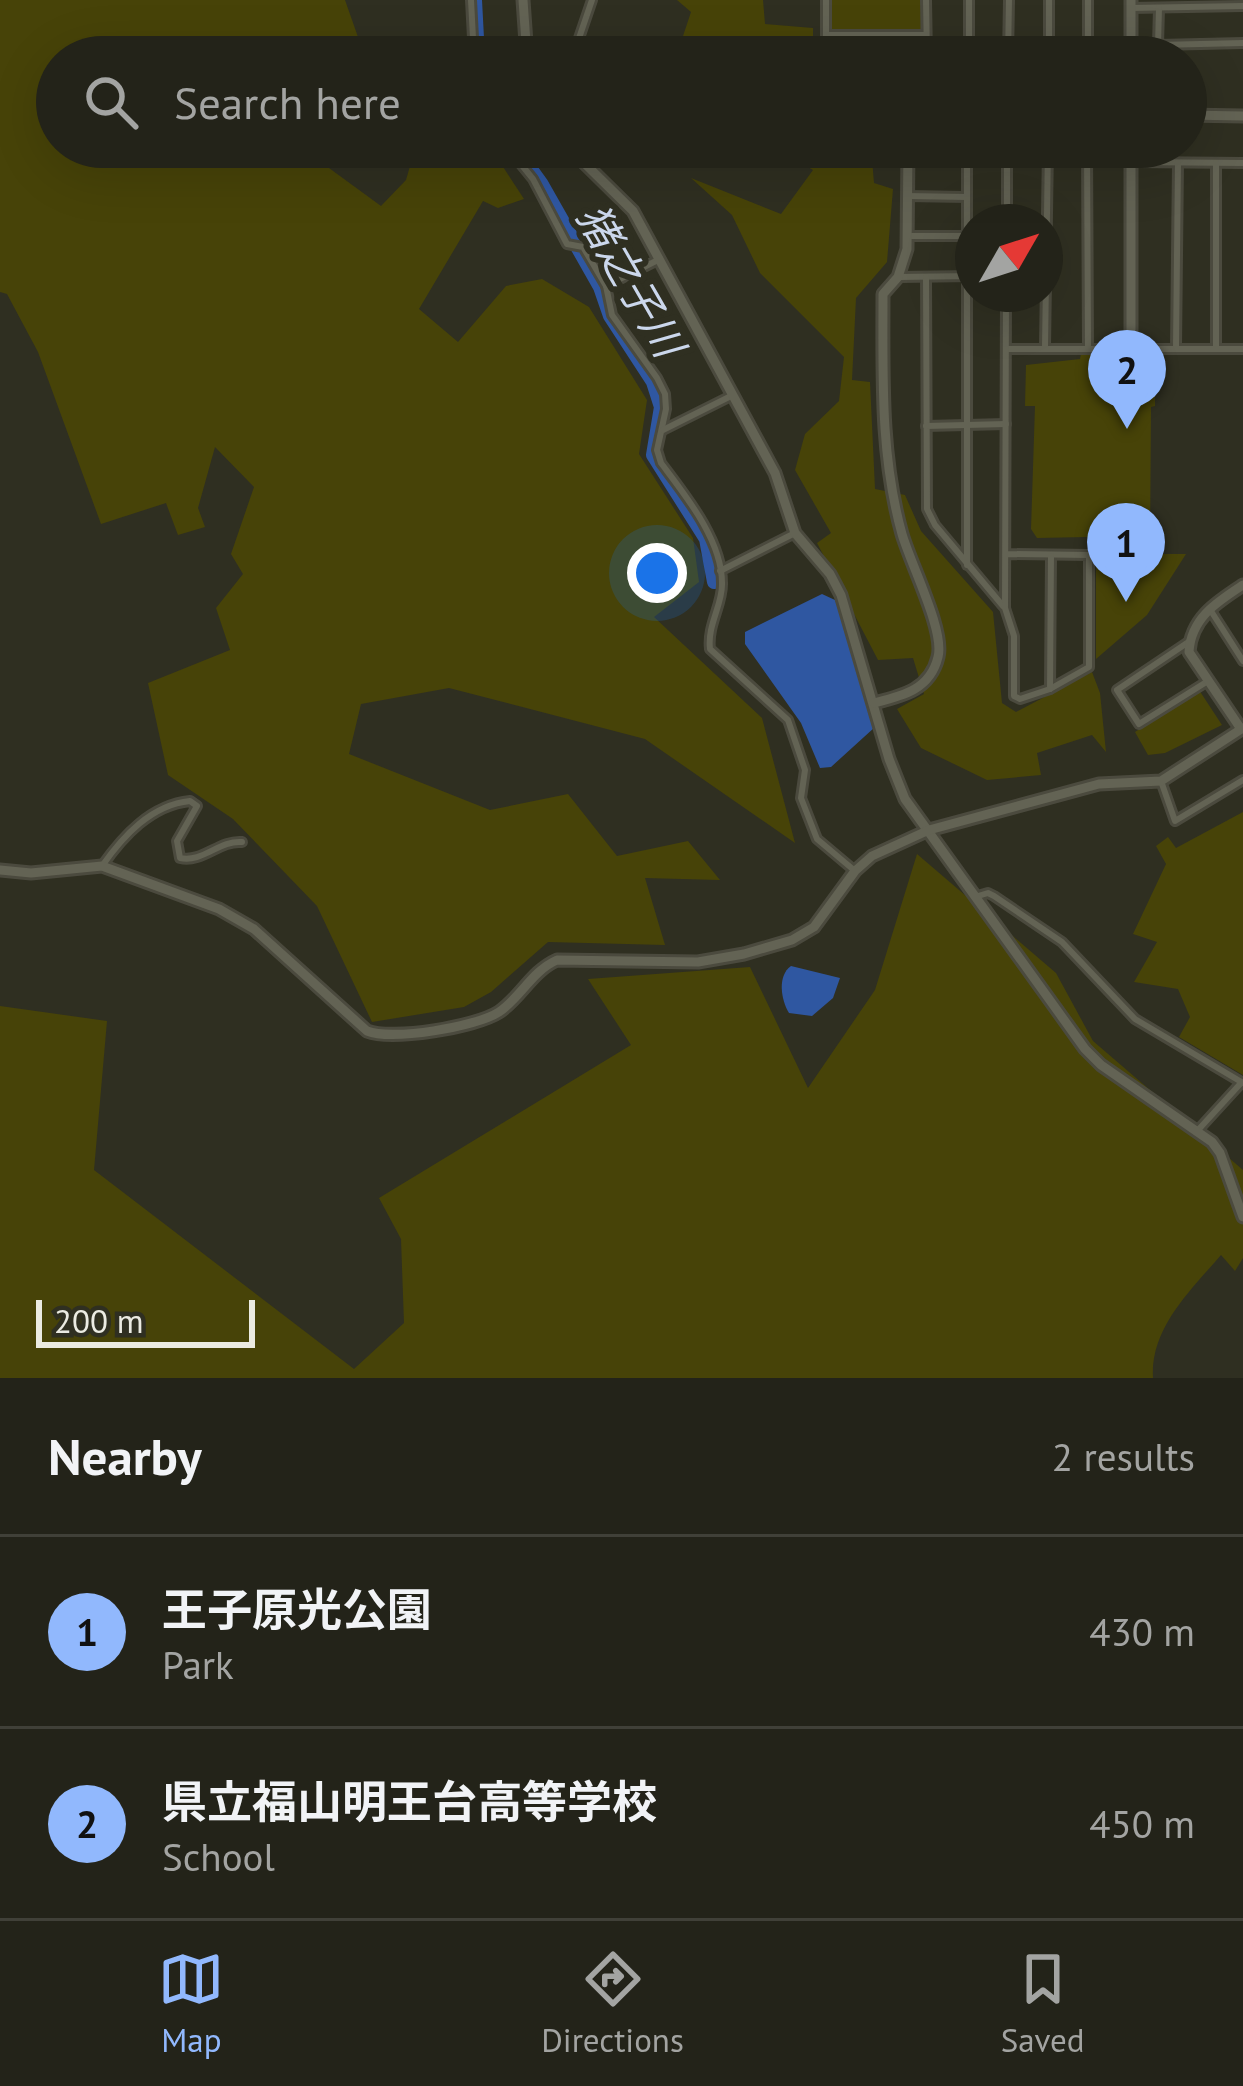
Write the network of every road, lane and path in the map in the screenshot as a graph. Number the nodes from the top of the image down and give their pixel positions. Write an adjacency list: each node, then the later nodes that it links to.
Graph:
1 (471, 0): 17 (street)
2 (524, 0): 18 (street)
3 (592, 0): 19 (street)
4 (826, 0): 15 (street)
5 (926, 0): 16 (street)
6 (969, 0): 20 (street)
7 (1010, 0): 21 (street)
8 (1049, 0): 22 (street)
9 (1088, 0): 23 (street)
10 (1215, 3): 12 (street); 13 (street)
11 (1131, 4): 14 (street); 24 (street)
12 (1178, 4): 14 (street)
13 (1243, 6)
14 (1159, 8): 25 (street)
15 (826, 35): 16 (street)
16 (926, 35)
17 (473, 36)
18 (526, 36)
19 (580, 36)
20 (969, 36)
21 (1009, 36)
22 (1049, 36)
23 (1088, 36)
24 (1131, 36)
25 (1158, 36)
26 (1207, 44): 27 (street)
27 (1243, 44)
28 (1207, 116): 29 (street)
29 (1243, 116)
30 (1207, 163): 31 (street)
31 (1216, 163): 32 (street); 60 (street)
32 (1243, 163)
33 (524, 168): 52 (street)
34 (591, 168): 48 (street)
35 (908, 168): 42 (street)
36 (966, 168): 43 (street)
37 (1007, 168): 45 (street)
38 (1048, 168): 56 (street)
39 (1087, 168): 55 (street)
40 (1131, 168): 59 (street)
41 (1178, 168): 57 (street)
42 (907, 196): 43 (street); 46 (street)
43 (966, 197): 44 (street)
44 (966, 204)
45 (1007, 204)
46 (908, 236): 47 (street); 50 (street)
47 (955, 236)
48 (660, 259): 52 (street); 62 (street)
49 (955, 276): 51 (street)
50 (898, 277): 51 (street); 79 (street)
51 (926, 277): 64 (street)
52 (606, 286): 66 (street)
53 (969, 312): 65 (street)
54 (1006, 312): 58 (street)
55 (1088, 347): 56 (street); 59 (street)
56 (1045, 348): 58 (street)
57 (1176, 348): 59 (street); 60 (street)
58 (1006, 349): 63 (street)
59 (1131, 349)
60 (1216, 349): 61 (street)
61 (1243, 349)
62 (733, 394): 66 (street); 67 (street)
63 (1006, 424): 65 (street); 68 (street)
64 (925, 426): 65 (street); 70 (street)
65 (965, 426): 70 (street)
66 (663, 430): 71 (street)
67 (795, 533): 71 (street); 79 (street)
68 (1006, 554): 69 (street); 73 (street)
69 (1051, 556): 78 (street); 78 (street)
70 (967, 565): 73 (street)
71 (720, 572): 87 (street)
72 (1243, 586): 74 (street)
73 (1005, 608): 78 (street)
74 (1209, 608): 75 (street); 76 (street)
75 (1190, 641): 77 (street); 77 (street)
76 (1243, 661)
77 (1208, 681): 80 (street)
78 (1050, 688)
79 (874, 703): 83 (street)
80 (1242, 729): 82 (street)
81 (1243, 780): 82 (street)
82 (1161, 781): 83 (street)
83 (929, 830): 87 (street); 88 (street)
84 (242, 842): 85 (street)
85 (102, 866): 86 (street); 87 (street)
86 (0, 870)
87 (855, 871)
88 (974, 897): 89 (street); 90 (street)
89 (1242, 1083): 90 (street)
90 (1199, 1130): 91 (street)
91 (1243, 1217)

